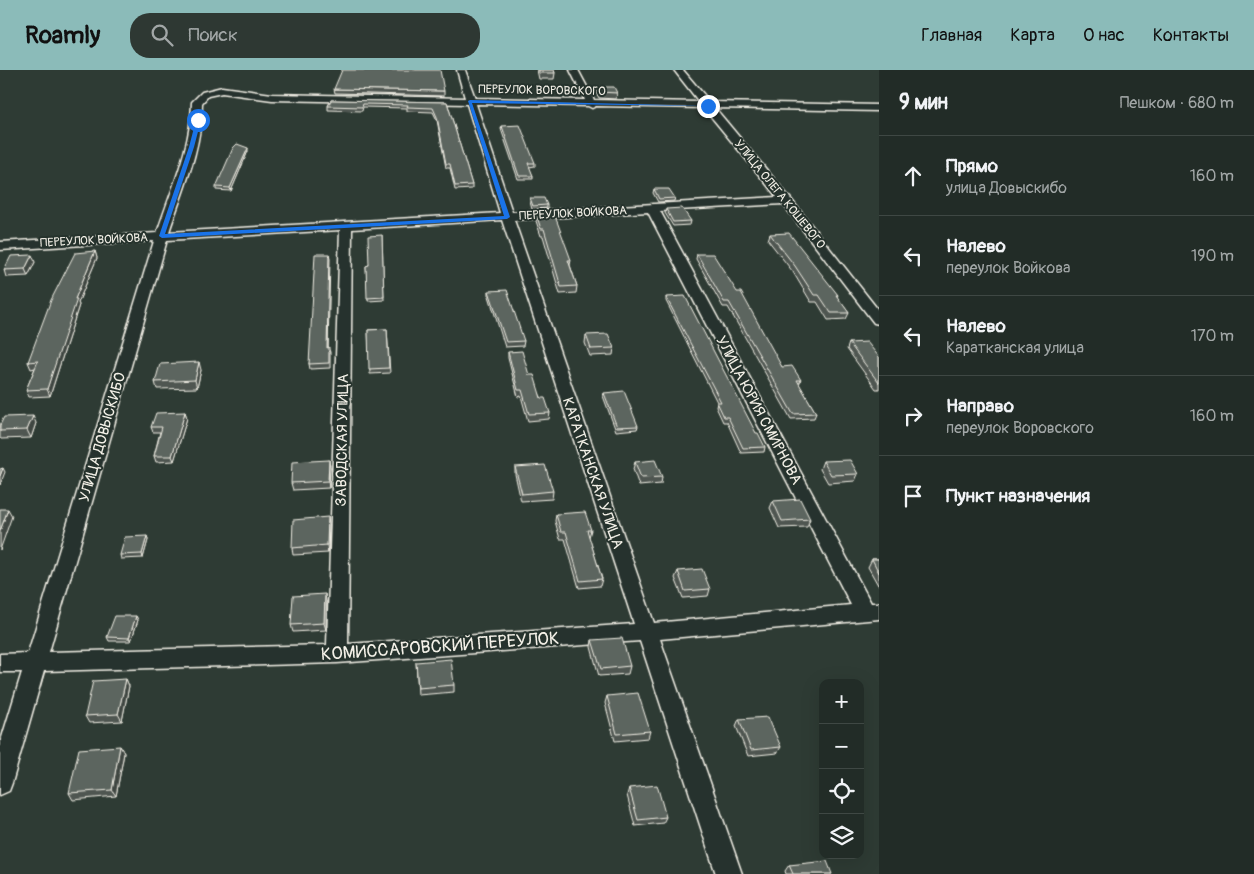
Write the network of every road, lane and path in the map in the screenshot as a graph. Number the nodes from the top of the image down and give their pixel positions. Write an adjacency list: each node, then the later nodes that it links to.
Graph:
1 (460, 70): 5 (street, КАРАТКАНСКАЯ УЛИЦА)
2 (574, 70): 6 (street)
3 (678, 70): 7 (street, УЛИЦА ОЛЕГА КОШЕВОГО)
4 (205, 94): 5 (street, ПЕРЕУЛОК ВОРОВСКОГО); 13 (street, УЛИЦА ДОВЫСКИБО)
5 (470, 101): 6 (street, ПЕРЕУЛОК ВОРОВСКОГО); 11 (street, КАРАТКАНСКАЯ УЛИЦА)
6 (592, 104): 7 (street, ПЕРЕУЛОК ВОРОВСКОГО)
7 (708, 106): 8 (street, ПЕРЕУЛОК ВОРОВСКОГО); 9 (street, УЛИЦА ОЛЕГА КОШЕВОГО)
8 (879, 108)
9 (786, 200): 10 (street, ПЕРЕУЛОК ВОЙКОВА); 15 (street, УЛИЦА ОЛЕГА КОШЕВОГО)
10 (653, 209): 11 (street, ПЕРЕУЛОК ВОЙКОВА); 16 (street, УЛИЦА ЮРИЯ СМИРНОВА)
11 (507, 217): 12 (street, ПЕРЕУЛОК ВОЙКОВА); 17 (street, КАРАТКАНСКАЯ УЛИЦА)
12 (346, 226): 13 (street, ПЕРЕУЛОК ВОЙКОВА); 18 (street, ЗАВОДСКАЯ УЛИЦА)
13 (162, 236): 14 (street, ПЕРЕУЛОК ВОЙКОВА); 19 (street, УЛИЦА ДОВЫСКИБО)
14 (0, 246)
15 (879, 320)
16 (872, 612): 17 (street, КОМИССАРОВСКИЙ ПЕРЕУЛОК)
17 (647, 632): 18 (street, КОМИССАРОВСКИЙ ПЕРЕУЛОК); 22 (street, КАРАТКАНСКАЯ УЛИЦА)
18 (337, 654): 19 (street, КОМИССАРОВСКИЙ ПЕРЕУЛОК)
19 (36, 660): 20 (street, КОМИССАРОВСКИЙ ПЕРЕУЛОК); 21 (street, УЛИЦА ДОВЫСКИБО)
20 (0, 663)
21 (0, 783)
22 (729, 874)

